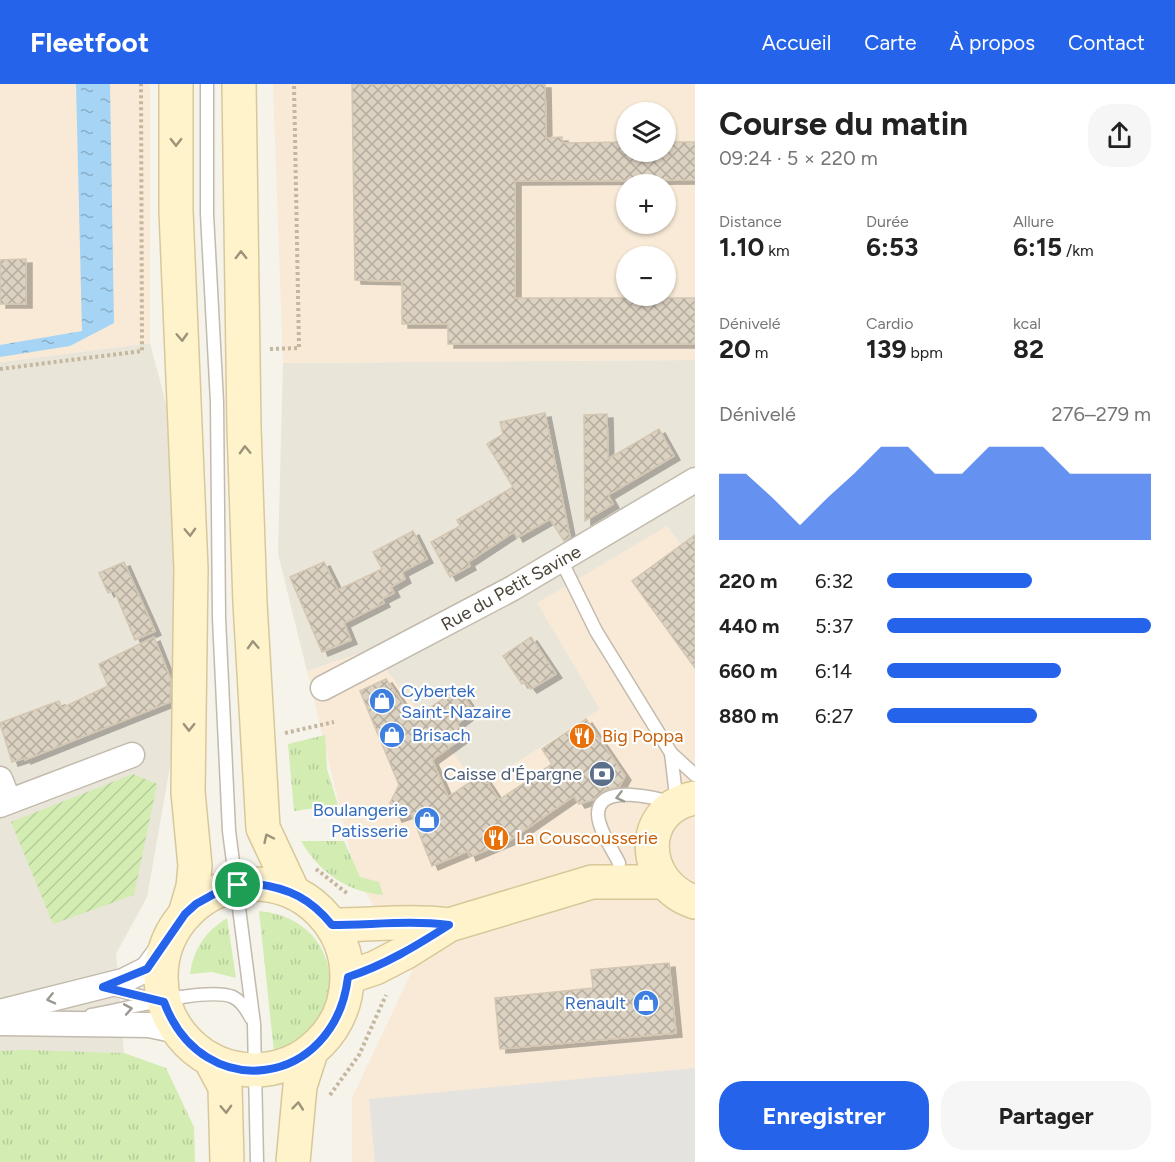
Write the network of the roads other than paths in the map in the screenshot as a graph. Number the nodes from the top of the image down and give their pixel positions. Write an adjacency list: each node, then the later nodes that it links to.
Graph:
1 (176, 84): 22 (main road, one-way to 22)
2 (207, 84): 17 (lane)
3 (239, 84): 18 (main road, one-way to 3)
4 (695, 480): 5 (street, Rue du Petit Savine)
5 (561, 560): 6 (street, Rue du Petit Savine); 7 (lane)
6 (323, 688)
7 (671, 753): 9 (lane); 11 (lane)
8 (132, 755): 12 (street)
9 (695, 775)
10 (0, 779): 12 (street)
11 (686, 801): 13 (main road); 14 (lane, one-way to 14)
12 (4, 803)
13 (653, 840): 14 (main road); 16 (main road)
14 (619, 863): 15 (main road)
15 (592, 882): 16 (main road); 21 (main road)
16 (663, 882): 19 (main road)
17 (238, 885): 18 (main road); 22 (main road); 29 (lane)
18 (292, 892): 20 (main road)
19 (695, 902)
20 (332, 925): 21 (main road); 23 (main road)
21 (449, 925): 23 (main road)
22 (177, 927): 24 (street); 25 (main road)
23 (348, 977): 31 (main road)
24 (103, 987): 25 (lane); 26 (street, one-way to 26)
25 (164, 1002): 28 (lane, one-way to 25); 29 (lane); 30 (main road)
26 (0, 1012)
27 (0, 1023): 28 (street)
28 (29, 1024): 30 (street)
29 (254, 1024): 33 (lane)
30 (178, 1031): 32 (main road)
31 (311, 1052): 33 (main road); 36 (main road, one-way to 31)
32 (210, 1059): 33 (main road); 34 (main road, one-way to 34)
33 (256, 1071): 35 (lane)
34 (227, 1162)
35 (257, 1162)
36 (293, 1162)

